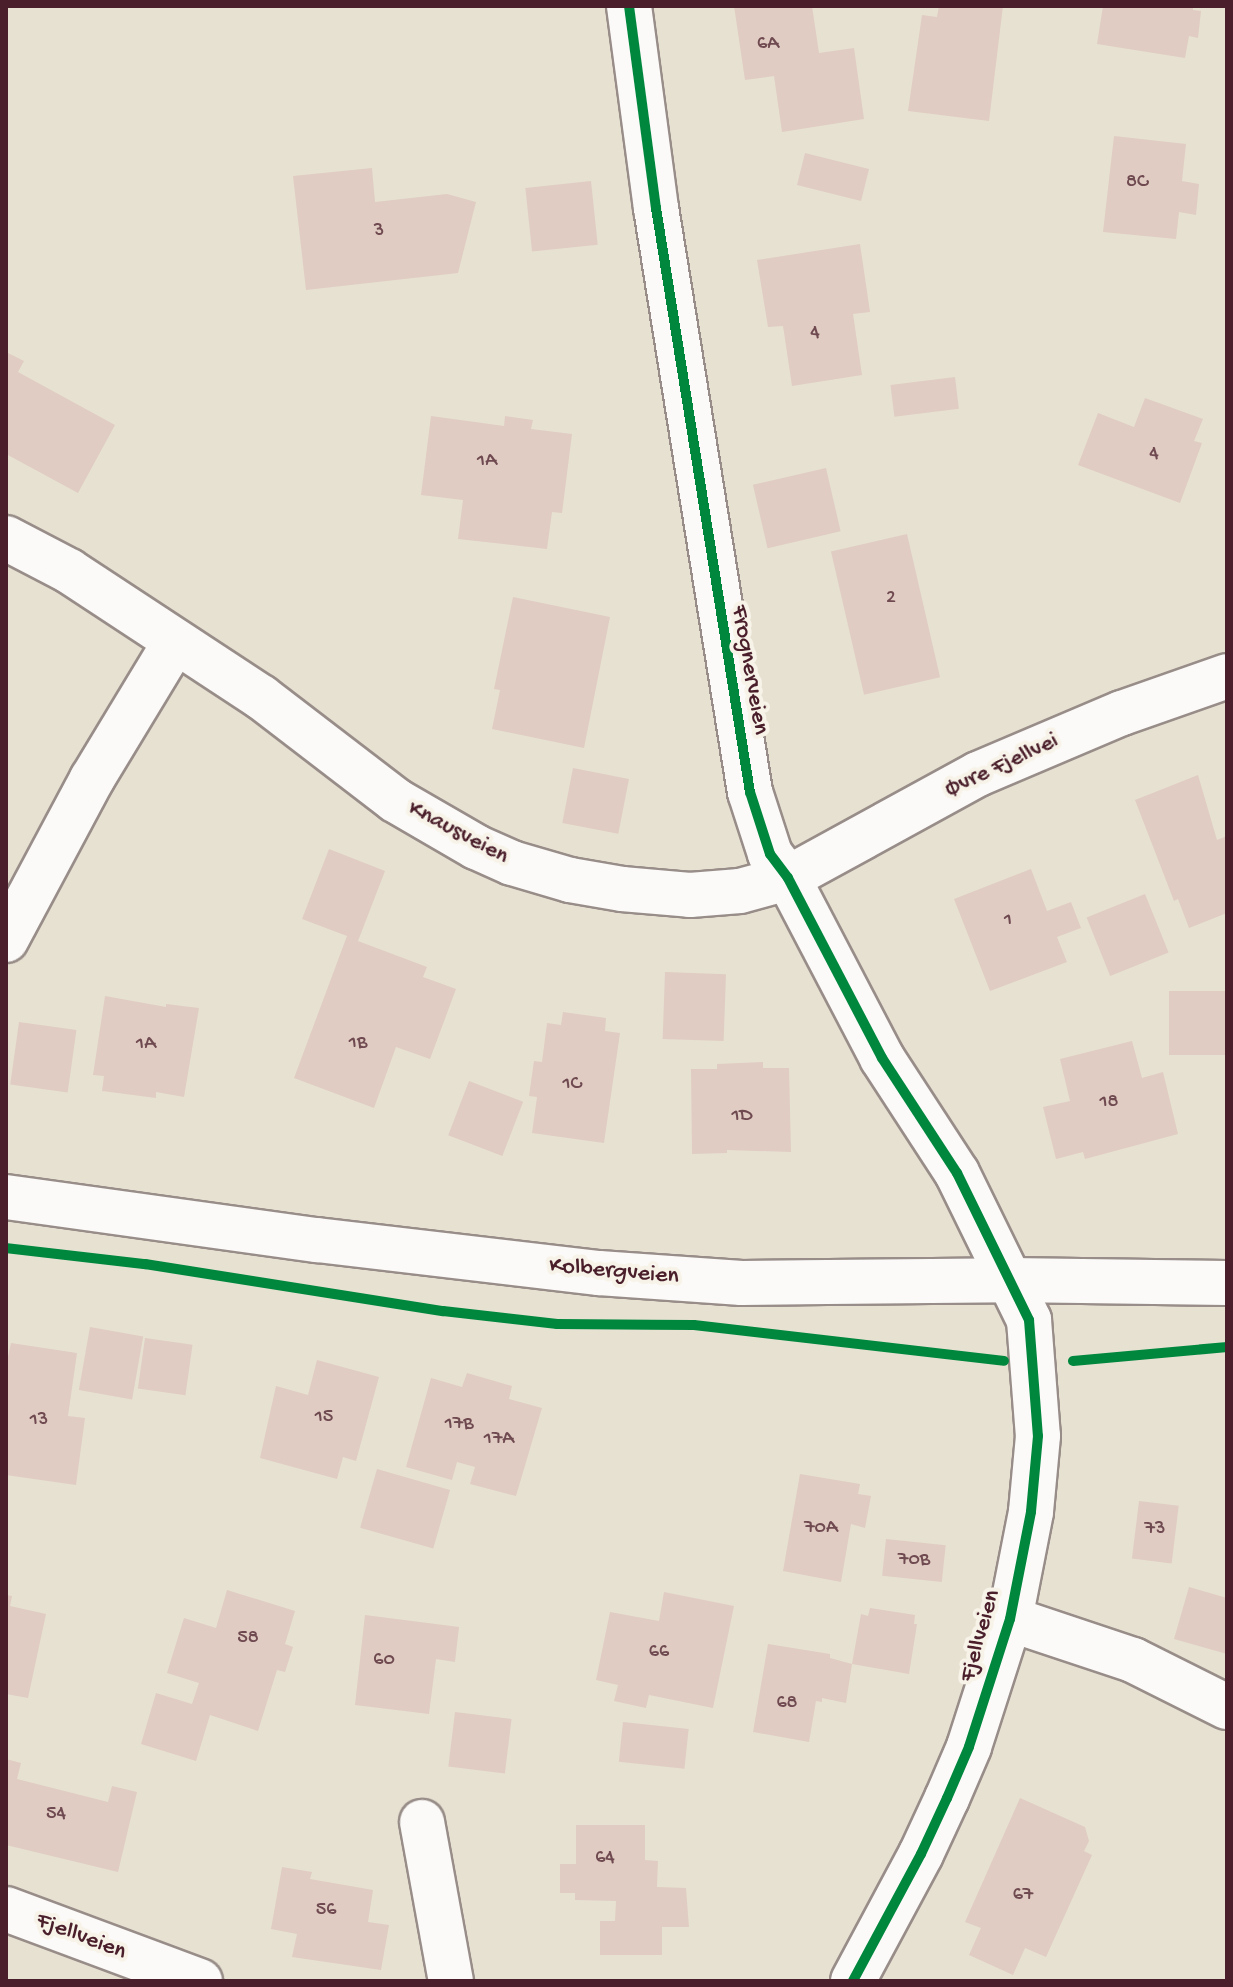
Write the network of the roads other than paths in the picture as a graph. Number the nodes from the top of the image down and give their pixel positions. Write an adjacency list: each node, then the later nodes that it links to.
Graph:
1 (629, 6): 5 (street, Frognerveien)
2 (6, 538): 3 (street, Knausveien)
3 (175, 642): 5 (street, Knausveien); 6 (street)
4 (1227, 676): 5 (street, Øvre Fjellvei)
5 (788, 878): 8 (street, Frognerveien)
6 (6, 940)
7 (6, 1197): 8 (street, Kolbergveien)
8 (1009, 1280): 9 (street, Kolbergveien); 10 (street, Fjellveien)
9 (1227, 1283)
10 (1010, 1619): 11 (street); 16 (street, Fjellveien)
11 (1227, 1707)
12 (422, 1822): 15 (street)
13 (6, 1909): 14 (street, Fjellveien)
14 (200, 1981)
15 (451, 1981)
16 (853, 1981)

